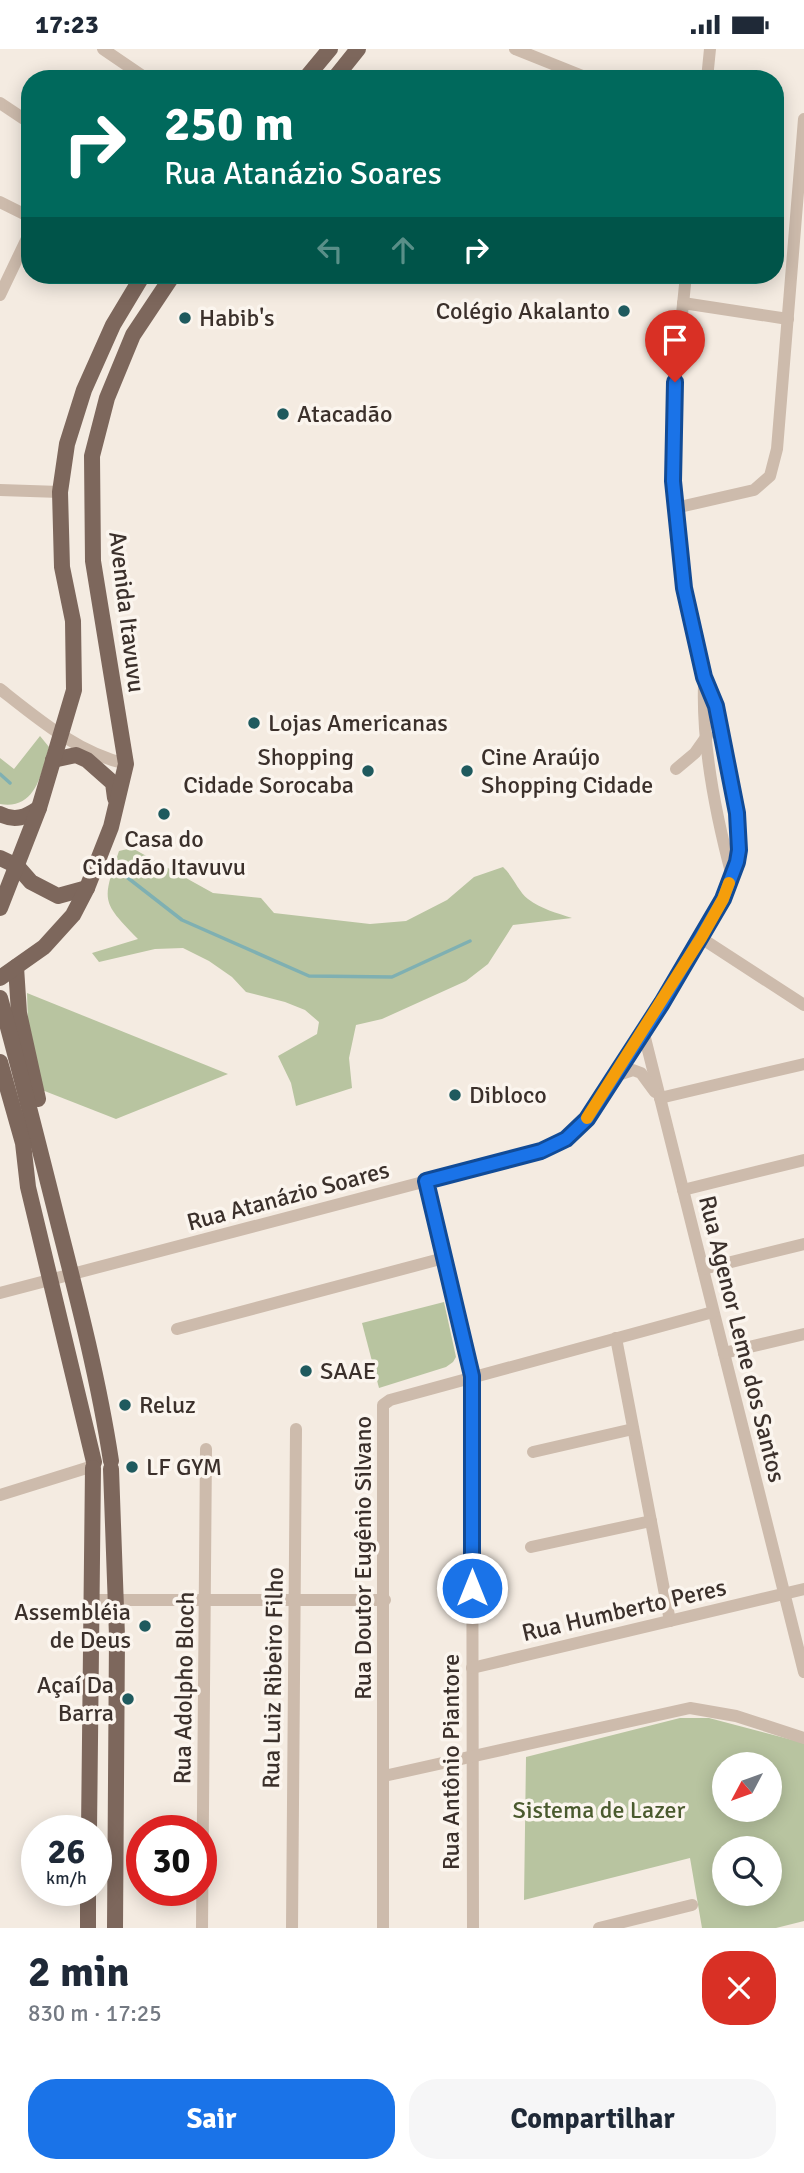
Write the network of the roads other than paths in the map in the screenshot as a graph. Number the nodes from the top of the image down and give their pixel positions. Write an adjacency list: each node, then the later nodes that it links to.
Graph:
1 (103, 49): 6 (street)
2 (330, 49): 7 (main road)
3 (358, 49): 8 (main road)
4 (515, 49): 9 (street)
5 (710, 49): 10 (street)
6 (134, 70)
7 (312, 70)
8 (341, 70)
9 (568, 70)
10 (708, 70)
11 (0, 103): 12 (street)
12 (21, 117)
13 (804, 119): 22 (street)
14 (0, 202): 15 (street)
15 (21, 212)
16 (21, 251): 20 (street)
17 (139, 284): 24 (main road)
18 (167, 284): 31 (main road, Avenida Itavuvu)
19 (685, 284): 21 (street, Rua Atanázio Soares)
20 (0, 295)
21 (683, 303): 22 (street); 25 (street, Rua Atanázio Soares)
22 (788, 319): 25 (street)
23 (0, 490): 24 (street)
24 (60, 492): 28 (main road)
25 (675, 507): 26 (street, Rua Atanázio Soares)
26 (704, 677): 29 (street, Rua Atanázio Soares); 34 (street, Rua Atanázio Soares)
27 (0, 689): 28 (street)
28 (62, 735): 30 (main road); 31 (street)
29 (707, 736): 32 (street); 33 (street, Rua Atanázio Soares)
30 (53, 760): 35 (main road); 36 (main road)
31 (126, 764): 35 (main road, Avenida Itavuvu)
32 (676, 769)
33 (711, 771): 34 (street); 41 (street, Rua Atanázio Soares)
34 (733, 795): 41 (street, Rua Atanázio Soares)
35 (115, 807): 43 (main road, Avenida Itavuvu)
36 (39, 809): 37 (main road); 38 (main road)
37 (0, 814)
38 (27, 840): 40 (main road); 42 (main road)
39 (0, 858): 40 (main road)
40 (17, 866): 42 (main road); 44 (main road)
41 (732, 876): 45 (street, Rua Atanázio Soares)
42 (31, 883): 43 (main road)
43 (87, 888): 46 (main road, Avenida Itavuvu)
44 (0, 908)
45 (701, 938): 49 (street); 50 (street, Rua Atanázio Soares)
46 (16, 967): 47 (main road, Avenida Itavuvu); 59 (main road)
47 (0, 978)
48 (0, 998): 57 (main road)
49 (804, 1005)
50 (642, 1030): 54 (street, Rua Atanázio Soares); 55 (street, Rua Agenor Leme dos Santos)
51 (0, 1047): 57 (main road)
52 (0, 1062): 57 (main road)
53 (804, 1064): 55 (street)
54 (615, 1076): 55 (street, Rua Agenor Leme dos Santos); 60 (street, Rua Atanázio Soares)
55 (660, 1098): 62 (street, Rua Agenor Leme dos Santos)
56 (0, 1099): 61 (main road)
57 (30, 1141): 59 (main road); 61 (main road)
58 (804, 1160): 62 (street)
59 (45, 1168): 66 (main road)
60 (426, 1181): 64 (street, Rua Antônio Piantore); 66 (street, Rua Atanázio Soares)
61 (28, 1187): 67 (main road)
62 (683, 1190): 65 (street, Rua Agenor Leme dos Santos)
63 (804, 1244): 65 (street)
64 (444, 1258): 70 (street); 74 (street, Rua Antônio Piantore)
65 (703, 1269): 69 (street, Rua Agenor Leme dos Santos)
66 (72, 1274): 67 (street, Rua Atanázio Soares); 80 (main road)
67 (49, 1280): 68 (street, Rua Atanázio Soares); 79 (main road)
68 (0, 1293)
69 (713, 1313): 72 (street, Rua Doutor Eugênio Silvano); 73 (street, Rua Agenor Leme dos Santos)
70 (177, 1329)
71 (804, 1334): 73 (street)
72 (616, 1338): 74 (street, Rua Doutor Eugênio Silvano); 76 (street)
73 (724, 1353): 85 (street, Rua Agenor Leme dos Santos)
74 (472, 1376): 90 (street, Rua Doutor Eugênio Silvano); 92 (street, Rua Antônio Piantore)
75 (296, 1429): 89 (street, Rua Luiz Ribeiro Filho)
76 (633, 1429): 78 (street); 82 (street)
77 (206, 1449): 87 (street, Rua Adolpho Bloch)
78 (533, 1452)
79 (93, 1465): 80 (main road); 81 (street); 88 (main road)
80 (111, 1465): 86 (main road)
81 (0, 1495)
82 (651, 1521): 83 (street); 91 (street)
83 (531, 1547)
84 (804, 1589): 85 (street, Rua Humberto Peres)
85 (784, 1594): 91 (street, Rua Humberto Peres); 93 (street, Rua Agenor Leme dos Santos)
86 (116, 1599): 87 (street); 88 (street); 101 (main road)
87 (206, 1599): 89 (street); 102 (street, Rua Adolpho Bloch)
88 (91, 1600): 97 (main road)
89 (295, 1600): 90 (street); 103 (street, Rua Luiz Ribeiro Filho)
90 (385, 1600): 96 (street, Rua Doutor Eugênio Silvano)
91 (670, 1621): 92 (street, Rua Humberto Peres)
92 (472, 1668): 95 (street, Rua Antônio Piantore)
93 (804, 1672)
94 (804, 1738): 95 (street)
95 (472, 1758): 96 (street); 105 (street, Rua Antônio Piantore)
96 (384, 1776): 104 (street, Rua Doutor Eugênio Silvano)
97 (89, 1815)
98 (692, 1905): 106 (street)
99 (88, 1906): 100 (main road)
100 (88, 1928)
101 (116, 1928)
102 (202, 1928)
103 (292, 1928)
104 (383, 1928)
105 (473, 1928)
106 (599, 1928)

